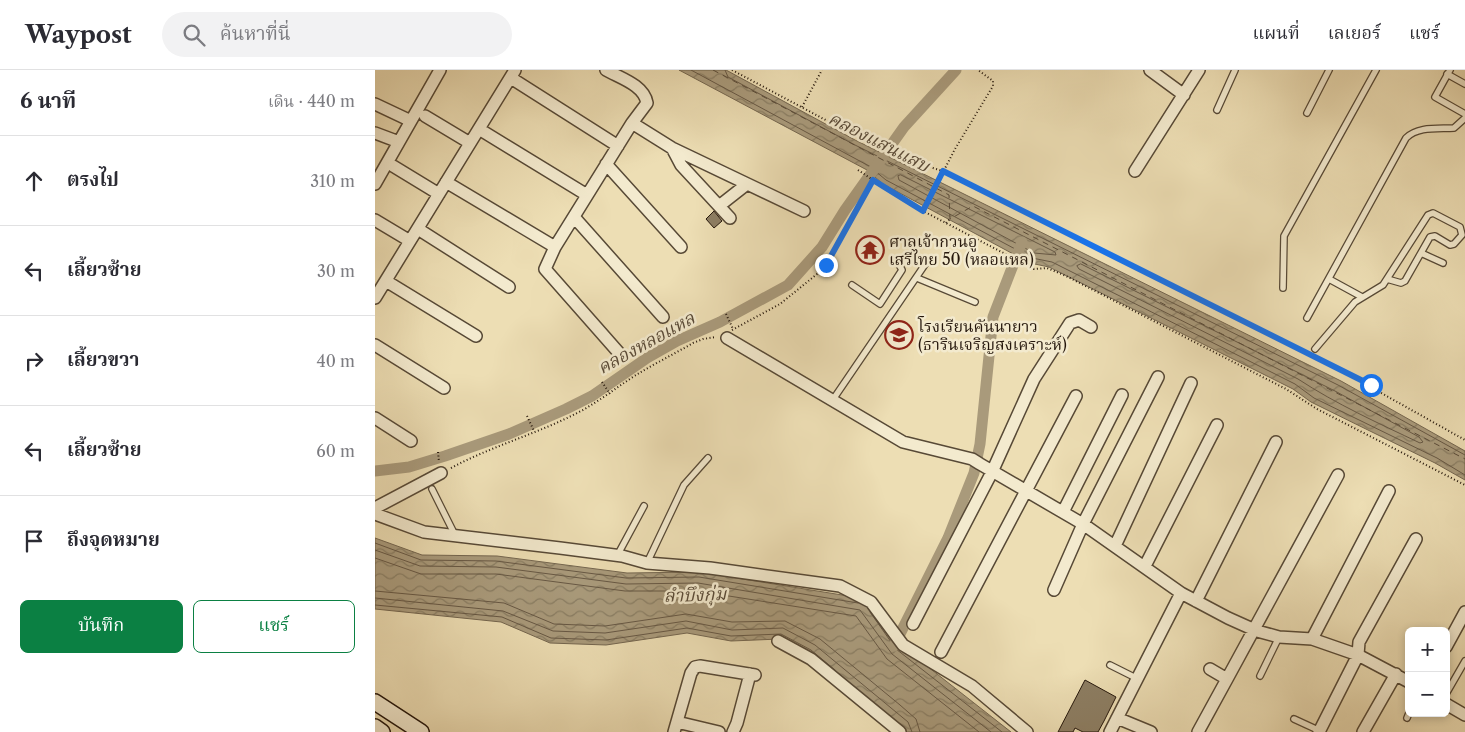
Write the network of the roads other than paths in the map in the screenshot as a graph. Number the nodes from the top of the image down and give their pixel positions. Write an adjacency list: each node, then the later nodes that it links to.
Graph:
1 (440, 70): 17 (street)
2 (606, 70): 18 (street)
3 (1150, 70): 11 (street)
4 (1199, 70): 11 (street)
5 (1235, 70): 13 (lane)
6 (1329, 70): 14 (lane)
7 (1375, 70): 52 (lane)
8 (1448, 72): 10 (lane); 16 (lane)
9 (513, 74): 19 (street); 23 (street)
10 (1465, 84)
11 (1184, 95): 27 (street)
12 (375, 104): 17 (street)
13 (1217, 110)
14 (1307, 113)
15 (425, 116): 22 (street)
16 (1465, 116): 47 (lane)
17 (411, 121): 21 (street)
18 (632, 123): 23 (street); 24 (street)
19 (479, 129): 22 (street); 32 (street)
20 (375, 133): 21 (street)
21 (399, 142): 29 (street)
22 (471, 143): 28 (street)
23 (618, 146): 25 (street)
24 (672, 148): 30 (street); 33 (street)
25 (607, 164): 32 (street); 40 (street)
26 (393, 166): 31 (street)
27 (1135, 172)
28 (446, 182): 31 (street); 41 (street)
29 (375, 184)
30 (747, 184): 33 (street); 34 (street)
31 (439, 194): 38 (street)
32 (587, 195): 35 (street)
33 (719, 206): 36 (street)
34 (804, 211)
35 (574, 217): 41 (street); 56 (street)
36 (730, 218)
37 (375, 220): 39 (street)
38 (418, 229): 39 (street); 51 (street)
39 (410, 241): 49 (street)
40 (681, 247)
41 (555, 248): 63 (street)
42 (1421, 253): 45 (lane); 48 (lane); 48 (lane)
43 (896, 259): 50 (lane)
44 (926, 263): 46 (lane)
45 (1443, 263)
46 (917, 278): 55 (lane); 69 (lane)
47 (1329, 279): 53 (lane); 57 (lane)
48 (1387, 279): 53 (lane)
49 (386, 280): 54 (street); 60 (street)
50 (852, 285)
51 (509, 287)
52 (1283, 288)
53 (1362, 297): 62 (lane)
54 (375, 298)
55 (975, 302)
56 (663, 317)
57 (1307, 318)
58 (1091, 327): 75 (street)
59 (727, 334): 69 (street)
60 (476, 336)
61 (375, 345): 66 (street)
62 (1315, 349)
63 (619, 353)
64 (1157, 377): 85 (street)
65 (1191, 383): 88 (street)
66 (444, 388)
67 (1122, 395): 83 (street)
68 (1076, 396): 79 (street)
69 (832, 401): 75 (street)
70 (375, 418): 72 (street)
71 (1217, 425): 91 (street)
72 (411, 441)
73 (1276, 442): 94 (street)
74 (708, 458): 90 (lane)
75 (992, 472): 79 (street); 96 (street)
76 (441, 473): 82 (street)
77 (1339, 474): 97 (street)
78 (432, 489): 86 (lane)
79 (1025, 491): 83 (street); 102 (street)
80 (1389, 491): 99 (street)
81 (644, 506): 89 (lane)
82 (375, 508)
83 (1063, 512): 85 (street)
84 (375, 514): 86 (street)
85 (1083, 524): 88 (street); 92 (street)
86 (456, 537): 89 (street)
87 (1415, 540): 103 (street)
88 (1115, 546): 91 (street)
89 (617, 556): 90 (street)
90 (647, 563): 126 (street)
91 (1145, 566): 93 (street)
92 (1053, 590)
93 (1181, 593): 94 (street); 109 (street)
94 (1196, 601): 97 (street)
95 (1465, 612): 100 (street)
96 (913, 624)
97 (1253, 629): 98 (street); 110 (street)
98 (1279, 637): 99 (street); 108 (lane)
99 (1312, 639): 103 (street)
100 (1450, 640)
101 (778, 641): 125 (street)
102 (941, 652)
103 (1357, 655): 107 (street); 120 (street)
104 (1465, 662): 112 (lane)
105 (1110, 665): 109 (lane)
106 (1210, 669): 110 (street)
107 (1396, 674): 111 (street); 130 (street)
108 (1260, 676)
109 (1136, 678): 116 (street)
110 (1227, 679): 129 (street)
111 (1405, 680)
112 (1450, 687)
113 (375, 702): 122 (main road)
114 (1450, 706): 115 (street)
115 (1465, 715)
116 (1117, 718): 127 (street); 128 (street)
117 (1294, 719): 120 (lane)
118 (375, 727): 121 (main road)
119 (675, 727): 123 (street); 124 (street)
120 (1319, 731)
121 (382, 732)
122 (421, 732)
123 (719, 732)
124 (733, 732)
125 (900, 732)
126 (1027, 732)
127 (1110, 732)
128 (1151, 732)
129 (1198, 732)
130 (1363, 732)

